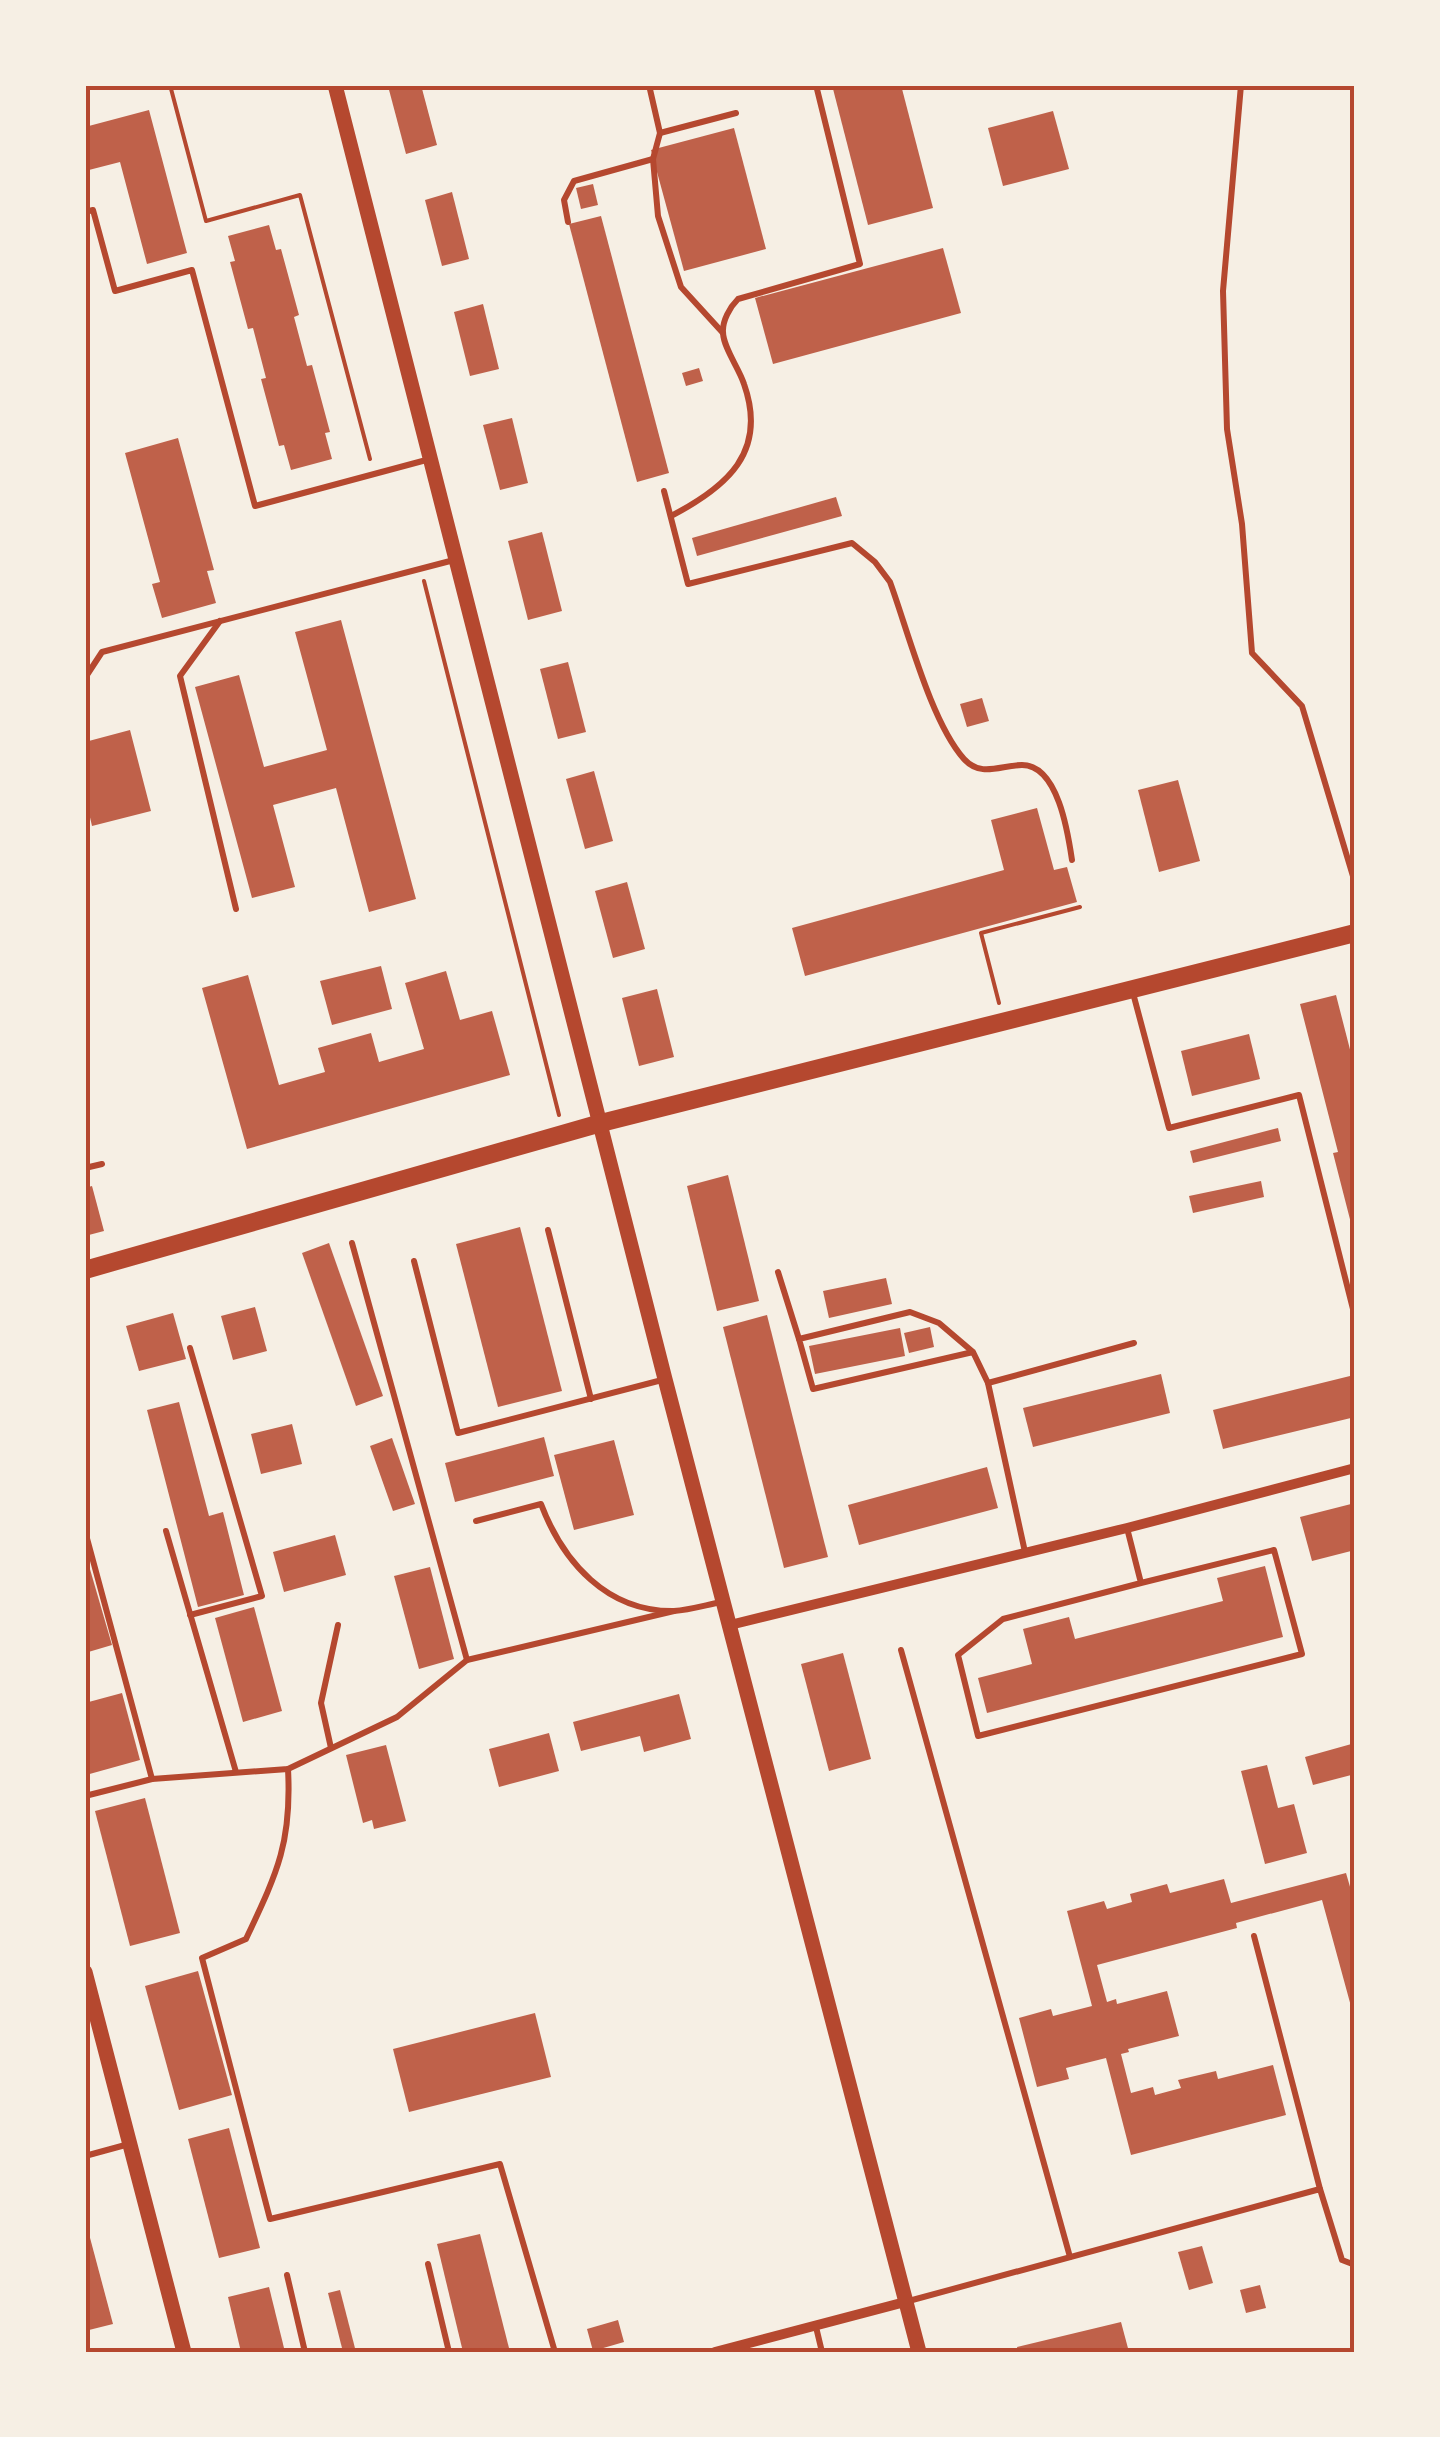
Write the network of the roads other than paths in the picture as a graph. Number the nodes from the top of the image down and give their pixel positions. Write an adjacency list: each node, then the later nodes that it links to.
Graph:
1 (336, 85): 11 (street)
2 (648, 85): 6 (lane)
3 (816, 85): 10 (lane)
4 (1241, 85): 18 (lane)
5 (736, 113): 6 (lane)
6 (660, 133): 7 (lane)
7 (653, 159): 9 (lane); 10 (lane)
8 (85, 212): 11 (lane)
9 (568, 222)
10 (723, 333): 13 (lane)
11 (430, 459): 14 (street)
12 (664, 491): 13 (lane)
13 (670, 516): 17 (lane)
14 (456, 560): 15 (lane); 22 (street)
15 (221, 620): 16 (lane); 19 (lane)
16 (85, 678)
17 (1072, 860)
18 (1355, 883)
19 (236, 909)
20 (1355, 933): 21 (main road)
21 (1132, 990): 22 (main road); 30 (lane)
22 (601, 1123): 28 (main road); 35 (street)
23 (102, 1164): 24 (lane)
24 (85, 1168)
25 (548, 1230): 37 (lane)
26 (352, 1242): 51 (lane)
27 (414, 1261): 37 (lane)
28 (85, 1270)
29 (778, 1272): 31 (lane)
30 (1355, 1317)
31 (798, 1339): 34 (lane); 34 (lane)
32 (1134, 1343): 36 (lane)
33 (190, 1348): 47 (lane)
34 (973, 1352): 36 (lane)
35 (665, 1380): 37 (lane); 45 (street)
36 (988, 1384): 43 (lane)
37 (591, 1399)
38 (1355, 1468): 40 (street)
39 (476, 1521): 46 (lane)
40 (1126, 1528): 43 (street); 44 (lane)
41 (85, 1531): 55 (lane)
42 (166, 1531): 47 (lane)
43 (1026, 1553): 49 (street)
44 (1141, 1583): 44 (lane)
45 (723, 1602): 46 (lane); 49 (street)
46 (674, 1611): 51 (lane)
47 (190, 1616): 54 (lane)
48 (338, 1625): 52 (lane)
49 (730, 1625): 66 (street)
50 (900, 1650): 62 (lane)
51 (467, 1660): 52 (lane)
52 (331, 1748): 53 (lane)
53 (288, 1769): 54 (lane); 71 (lane)
54 (236, 1772): 55 (lane)
55 (152, 1779): 56 (lane)
56 (85, 1796)
57 (1254, 1936): 61 (lane)
58 (85, 1972): 59 (street)
59 (130, 2144): 60 (lane); 68 (street)
60 (85, 2156)
61 (1320, 2189): 62 (lane); 64 (lane)
62 (1070, 2257): 66 (lane)
63 (428, 2264): 70 (lane)
64 (1355, 2265)
65 (286, 2275): 69 (lane)
66 (905, 2302): 67 (street); 74 (street)
67 (816, 2326): 72 (street); 73 (lane)
68 (184, 2352)
69 (305, 2352)
70 (449, 2352)
71 (555, 2352)
72 (714, 2352)
73 (822, 2352)
74 (919, 2352)

